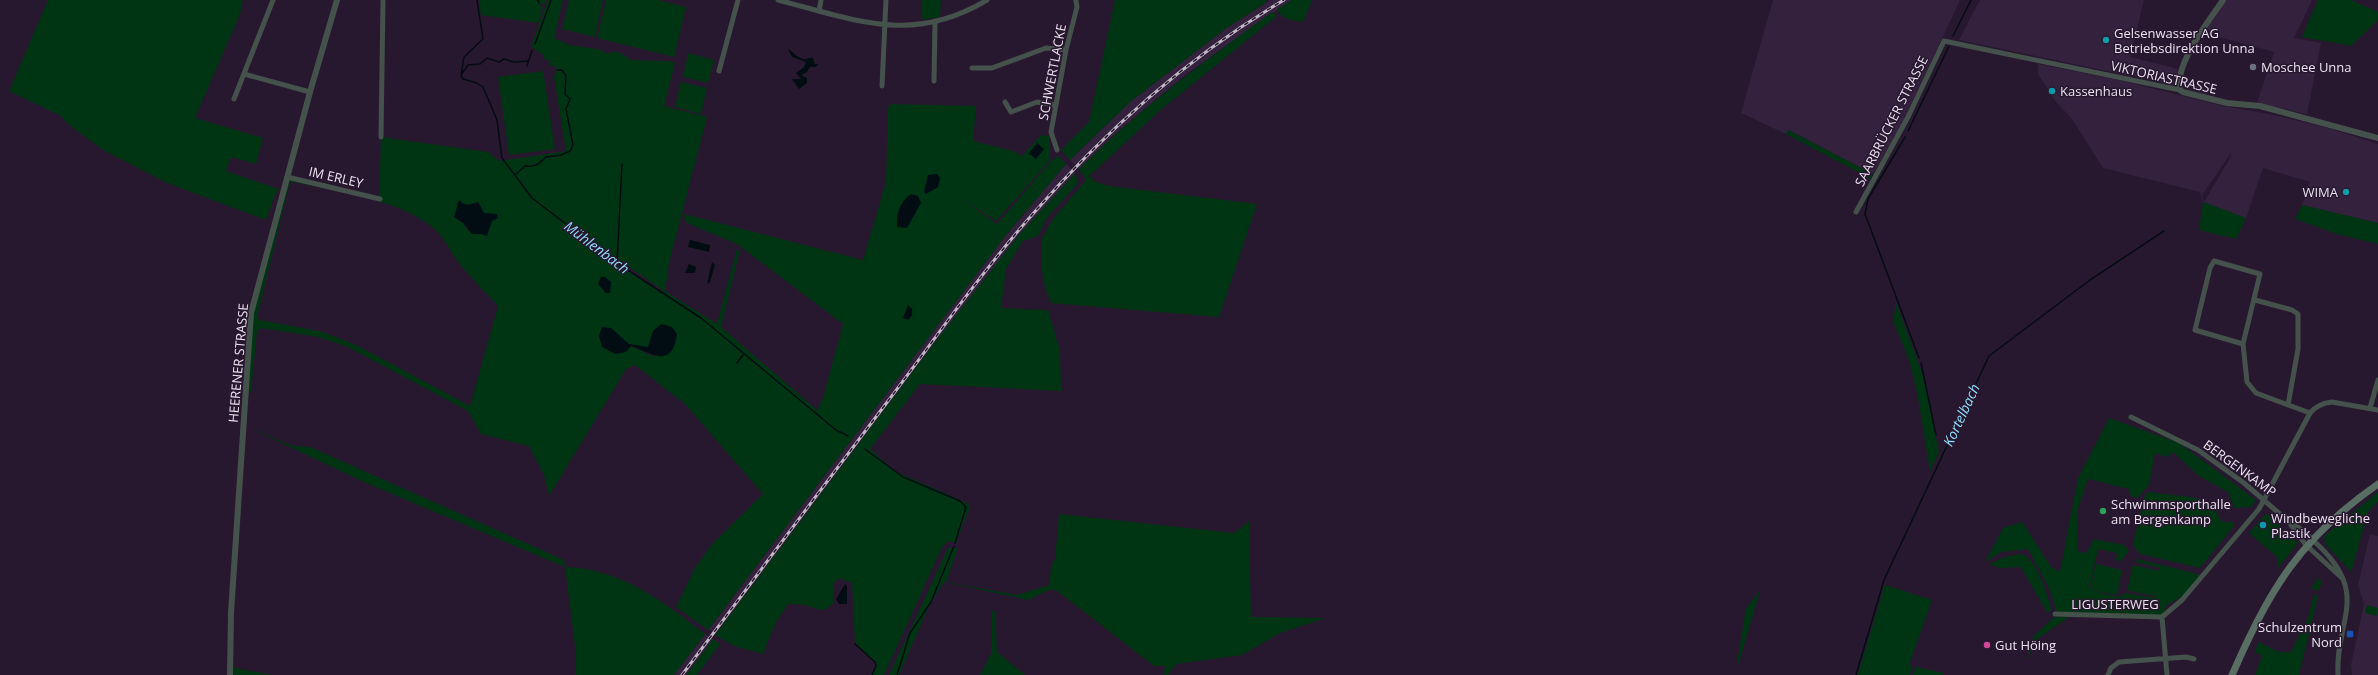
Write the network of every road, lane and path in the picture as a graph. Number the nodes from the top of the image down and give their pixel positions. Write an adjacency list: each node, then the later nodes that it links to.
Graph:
1 (273, 0): 20 (street)
2 (334, 0): 13 (street, HEERENER STRASSE)
3 (337, 0): 13 (street, HEERENER STRASSE)
4 (383, 0): 28 (street)
5 (738, 0): 19 (street)
6 (778, 0): 12 (street)
7 (821, 0): 12 (street)
8 (886, 0): 15 (street)
9 (987, 0): 14 (street)
10 (1076, 0): 17 (street, SCHWERTLACKE)
11 (2223, 0): 23 (street)
12 (819, 11): 15 (street)
13 (332, 15): 24 (street, HEERENER STRASSE)
14 (935, 22): 15 (street); 21 (street)
15 (883, 26): 22 (street)
16 (1944, 41): 23 (street, VIKTORIASTRASSE); 33 (street, SAARBRÜCKER STRASSE)
17 (1066, 50): 18 (street); 27 (street, SCHWERTLACKE)
18 (972, 68)
19 (719, 71)
20 (244, 74): 24 (street); 25 (street)
21 (934, 80)
22 (882, 86)
23 (2180, 90): 29 (street, VIKTORIASTRASSE)
24 (310, 92): 31 (street, HEERENER STRASSE)
25 (234, 99)
26 (1005, 102): 27 (street)
27 (1056, 106): 30 (street, SCHWERTLACKE)
28 (381, 137)
29 (2378, 138)
30 (1058, 150)
31 (287, 177): 32 (street, IM ERLEY); 52 (street, HEERENER STRASSE)
32 (380, 199)
33 (1856, 212)
34 (2255, 300): 35 (street); 35 (street); 37 (street)
35 (2243, 344): 37 (street)
36 (2378, 380): 38 (street)
37 (2288, 406): 40 (street)
38 (2370, 408): 39 (street); 40 (street)
39 (2378, 410)
40 (2310, 413): 43 (street, LIGUSTERWEG)
41 (2131, 417): 43 (street, BERGENKAMP)
42 (2378, 484): 45 (main road)
43 (2265, 499): 44 (street, BERGENKAMP); 49 (street, LIGUSTERWEG)
44 (2288, 521): 45 (street, BERGENKAMP); 46 (street, BERGENKAMP)
45 (2312, 539): 46 (main road); 47 (street, BERGENKAMP)
46 (2306, 545): 47 (street, BERGENKAMP); 55 (main road)
47 (2343, 579): 56 (street, BERGENKAMP)
48 (2055, 614): 49 (street, LIGUSTERWEG)
49 (2162, 617): 50 (street)
50 (2166, 659): 51 (street); 53 (street); 54 (street)
51 (2194, 659)
52 (230, 675)
53 (2108, 675)
54 (2167, 675)
55 (2232, 675)
56 (2338, 675)

